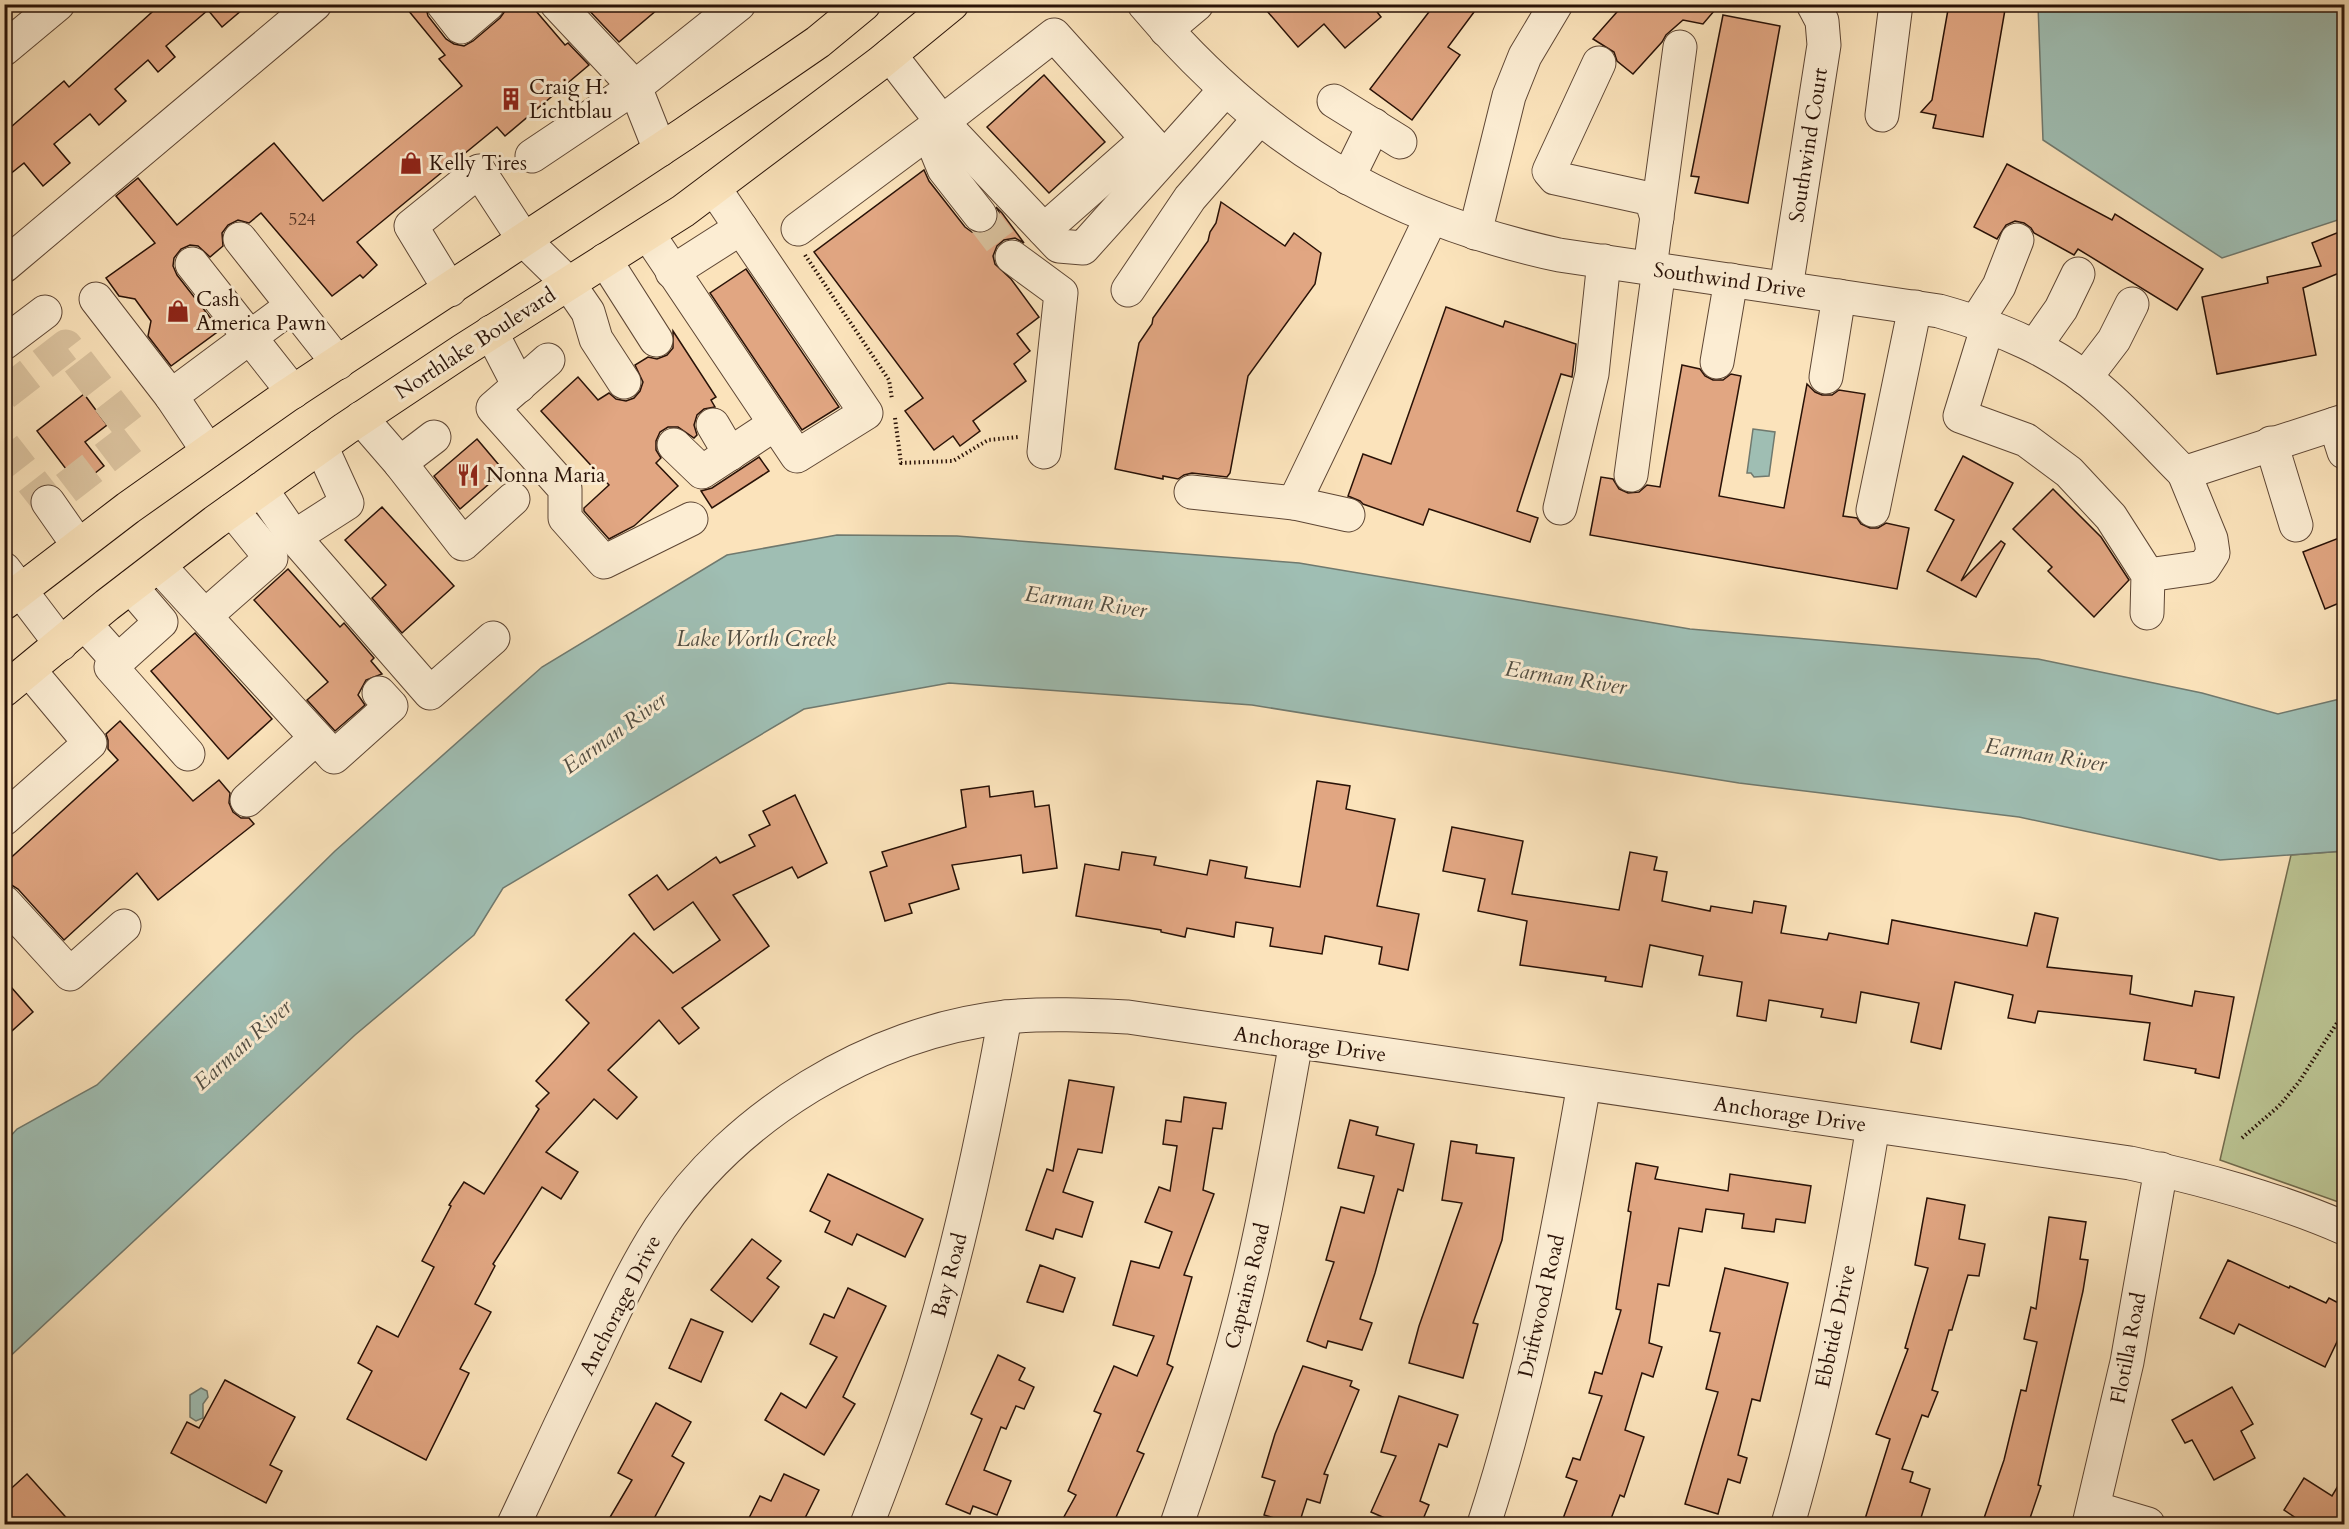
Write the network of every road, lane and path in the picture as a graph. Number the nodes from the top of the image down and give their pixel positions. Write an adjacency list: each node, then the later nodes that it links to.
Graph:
1 (58, 4): 16 (street)
2 (315, 4): 45 (street)
3 (443, 4): 4 (street)
4 (488, 4)
5 (557, 4): 19 (street)
6 (739, 4): 19 (street)
7 (864, 4): 26 (main road)
8 (952, 4): 17 (main road, Northlake Boulevard)
9 (1144, 4): 14 (street, Southwind Drive)
10 (1197, 4): 14 (street)
11 (1556, 4): 34 (street)
12 (1896, 4): 22 (street)
13 (1826, 8): 51 (street, Southwind Court)
14 (1166, 30): 20 (street, Southwind Drive)
15 (1680, 47): 32 (street)
16 (4, 49)
17 (890, 55): 24 (street); 29 (main road, Northlake Boulevard)
18 (1599, 63): 32 (street)
19 (635, 87): 26 (street); 27 (street)
20 (1224, 90): 23 (street, Southwind Drive); 25 (street)
21 (1334, 101): 28 (street)
22 (1882, 115)
23 (1259, 119): 28 (street, Southwind Drive); 53 (street)
24 (942, 122): 25 (street); 30 (street); 36 (street); 38 (street)
25 (1155, 148): 38 (street)
26 (660, 150): 39 (main road)
27 (532, 156)
28 (1348, 178): 31 (street, Southwind Drive)
29 (714, 188): 33 (street); 35 (main road, Northlake Boulevard)
30 (980, 215)
31 (1431, 218): 34 (street, Southwind Drive); 96 (street)
32 (1657, 218): 46 (street)
33 (741, 228): 47 (street); 79 (street)
34 (1475, 233): 43 (street, Southwind Drive)
35 (648, 234): 42 (main road, Northlake Boulevard); 47 (street)
36 (799, 238): 76 (path)
37 (240, 239): 58 (street)
38 (1057, 239): 54 (street)
39 (524, 240): 50 (street); 52 (main road); 52 (street)
40 (2017, 240): 61 (street)
41 (1012, 257): 54 (street)
42 (605, 260): 50 (main road, Northlake Boulevard); 64 (street)
43 (1604, 261): 46 (street, Southwind Drive); 97 (street)
44 (192, 264): 63 (street)
45 (4, 266)
46 (1654, 269): 49 (street, Southwind Drive); 91 (street)
47 (672, 272): 79 (street)
48 (2078, 274): 66 (street)
49 (1731, 280): 51 (street, Southwind Drive); 68 (street)
50 (568, 283): 62 (main road, Northlake Boulevard); 72 (street)
51 (1786, 288): 55 (street, Southwind Drive)
52 (450, 290): 69 (main road)
53 (1128, 290)
54 (1061, 292): 83 (street)
55 (1839, 296): 59 (street, Southwind Drive); 70 (street)
56 (96, 299): 75 (street)
57 (2132, 304): 71 (street)
58 (292, 306): 63 (street); 69 (street)
59 (1915, 307): 61 (street, Southwind Drive); 99 (street)
60 (45, 312): 65 (street)
61 (1982, 323): 66 (street, Southwind Drive); 106 (street)
62 (491, 332): 73 (street); 78 (main road, Northlake Boulevard)
63 (249, 338): 74 (street); 75 (street)
64 (656, 340)
65 (4, 343)
66 (2035, 346): 71 (street, Southwind Drive)
67 (548, 360): 73 (street)
68 (1717, 362)
69 (339, 363): 74 (main road)
70 (1826, 377)
71 (2085, 378): 90 (street, Southwind Drive)
72 (624, 382)
73 (519, 386): 101 (street)
74 (292, 392): 87 (main road)
75 (171, 396): 87 (street)
76 (892, 401)
77 (894, 411): 83 (path)
78 (361, 418): 85 (main road, Northlake Boulevard); 89 (street)
79 (775, 424): 88 (street)
80 (713, 425): 88 (street)
81 (2341, 432): 84 (street)
82 (434, 437): 89 (street)
83 (1045, 443)
84 (2271, 443): 90 (street); 102 (street)
85 (321, 446): 92 (main road, Northlake Boulevard); 103 (street)
86 (674, 446): 88 (street)
87 (208, 451): 104 (main road)
88 (730, 454)
89 (400, 463): 94 (street)
90 (2184, 473): 106 (street)
91 (1631, 475)
92 (261, 489): 98 (main road, Northlake Boulevard); 103 (street)
93 (1191, 492): 96 (street)
94 (513, 499)
95 (48, 502): 104 (street)
96 (1293, 503): 100 (street)
97 (1560, 508)
98 (232, 510): 105 (main road, Northlake Boulevard); 110 (street)
99 (1873, 510)
100 (1348, 515)
101 (691, 519)
102 (2296, 525)
103 (294, 537): 112 (street)
104 (78, 545): 107 (main road)
105 (159, 566): 108 (main road, Northlake Boulevard); 110 (street)
106 (2148, 575): 109 (street)
107 (10, 587): 111 (street)
108 (131, 587): 111 (main road, Northlake Boulevard); 113 (street)
109 (2147, 613)
110 (204, 616): 117 (street)
111 (73, 634): 113 (street); 114 (main road, Northlake Boulevard)
112 (493, 638)
113 (117, 661): 118 (street)
114 (29, 670): 115 (main road, Northlake Boulevard); 120 (street)
115 (4, 690)
116 (379, 693): 117 (street)
117 (316, 738): 119 (street)
118 (188, 754)
119 (247, 800)
120 (4, 819)
121 (4, 902): 122 (street)
122 (124, 926)
123 (2344, 941): 124 (path)
124 (2344, 1003)
125 (2344, 1011): 130 (path)
126 (1005, 1017): 127 (street, Anchorage Drive); 134 (street, Anchorage Drive); 135 (street, Bay Road)
127 (1296, 1042): 128 (street, Anchorage Drive); 136 (street, Captains Road)
128 (1584, 1084): 129 (street, Anchorage Drive); 137 (street, Driftwood Road)
129 (1872, 1126): 131 (street, Anchorage Drive); 138 (street, Ebbtide Drive)
130 (2242, 1138)
131 (2161, 1169): 132 (street, Anchorage Drive); 133 (street, Flotilla Road)
132 (2344, 1228)
133 (2092, 1516): 139 (street)
134 (514, 1524)
135 (867, 1524)
136 (1178, 1524)
137 (1484, 1524)
138 (1788, 1524)
139 (2148, 1524)

